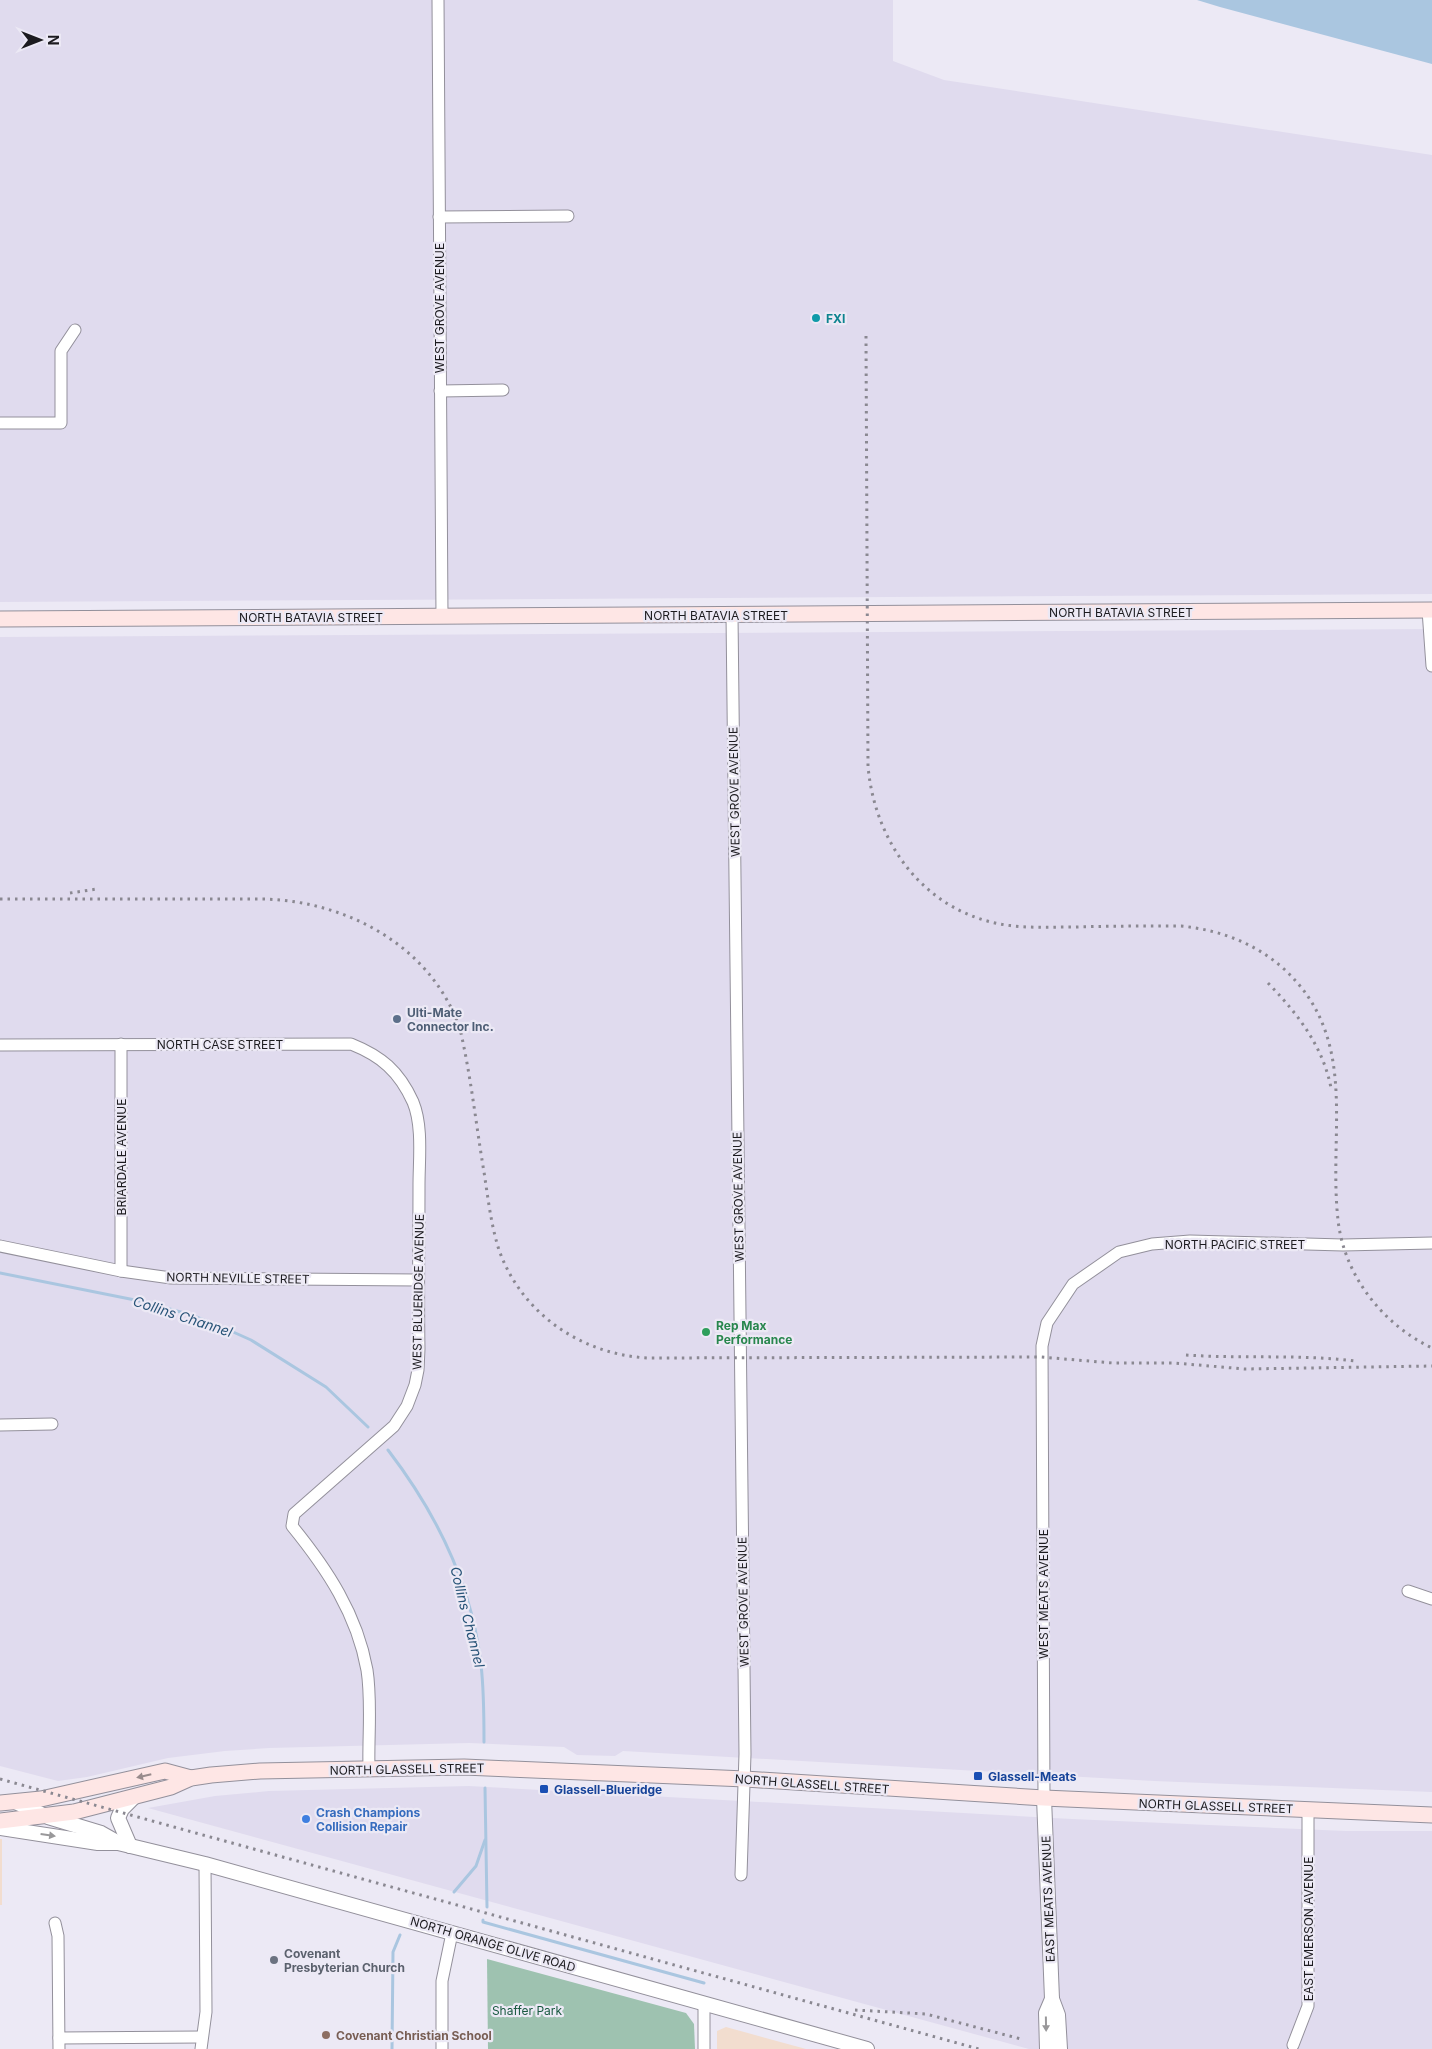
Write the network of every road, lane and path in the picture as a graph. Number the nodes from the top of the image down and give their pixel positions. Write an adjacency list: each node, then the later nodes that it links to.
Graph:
1 (438, 0): 3 (street, WEST GROVE AVENUE)
2 (568, 216): 3 (street)
3 (439, 217): 5 (street, WEST GROVE AVENUE)
4 (75, 330): 7 (street)
5 (440, 390): 6 (street); 10 (street, WEST GROVE AVENUE)
6 (503, 390)
7 (0, 422)
8 (1430, 610): 9 (main road, NORTH BATAVIA STREET); 12 (street)
9 (732, 615): 10 (main road, NORTH BATAVIA STREET); 27 (street, WEST GROVE AVENUE)
10 (442, 617): 11 (main road, NORTH BATAVIA STREET)
11 (0, 619)
12 (1432, 666)
13 (120, 1044): 14 (street, NORTH CASE STREET); 15 (street, NORTH CASE STREET); 18 (street, BRIARDALE AVENUE)
14 (0, 1045)
15 (413, 1103): 19 (street, WEST BLUERIDGE AVENUE)
16 (1432, 1243): 20 (street, NORTH PACIFIC STREET)
17 (0, 1246): 18 (street, NORTH NEVILLE STREET)
18 (122, 1270): 19 (street, NORTH NEVILLE STREET)
19 (418, 1280): 25 (street, WEST BLUERIDGE AVENUE)
20 (1041, 1390): 29 (street, WEST MEATS AVENUE)
21 (52, 1424): 22 (street)
22 (0, 1425)
23 (1408, 1591): 24 (street)
24 (1432, 1599)
25 (369, 1769): 26 (main road, NORTH GLASSELL STREET); 27 (main road, NORTH GLASSELL STREET)
26 (191, 1778): 28 (main road, NORTH GLASSELL STREET); 30 (main road, NORTH GLASSELL STREET, one-way to 30)
27 (745, 1779): 29 (main road, NORTH GLASSELL STREET); 38 (street, WEST GROVE AVENUE)
28 (134, 1797): 33 (main road, NORTH GLASSELL STREET); 36 (street)
29 (1044, 1798): 31 (main road, NORTH GLASSELL STREET); 41 (street, EAST MEATS AVENUE)
30 (8, 1802): 33 (street, NORTH ORANGE OLIVE ROAD)
31 (1308, 1810): 32 (main road, NORTH GLASSELL STREET); 45 (street, EAST EMERSON AVENUE)
32 (1432, 1815)
33 (48, 1816): 34 (main road, NORTH GLASSELL STREET); 36 (street, NORTH ORANGE OLIVE ROAD)
34 (0, 1821)
35 (0, 1828): 36 (street, NORTH ORANGE OLIVE ROAD, one-way to 36)
36 (124, 1844): 37 (street, NORTH ORANGE OLIVE ROAD)
37 (205, 1864): 40 (street, NORTH ORANGE OLIVE ROAD); 43 (street)
38 (741, 1876)
39 (55, 1923): 44 (street)
40 (452, 1933): 42 (street, NORTH ORANGE OLIVE ROAD); 47 (street)
41 (1052, 2000): 50 (street, EAST MEATS AVENUE, one-way to 50); 51 (street, EAST MEATS AVENUE)
42 (704, 2005): 48 (street); 49 (street, NORTH ORANGE OLIVE ROAD)
43 (201, 2037): 44 (street); 46 (street)
44 (59, 2043)
45 (1293, 2045)
46 (201, 2049)
47 (442, 2049)
48 (704, 2049)
49 (867, 2049)
50 (1047, 2049)
51 (1060, 2049)

